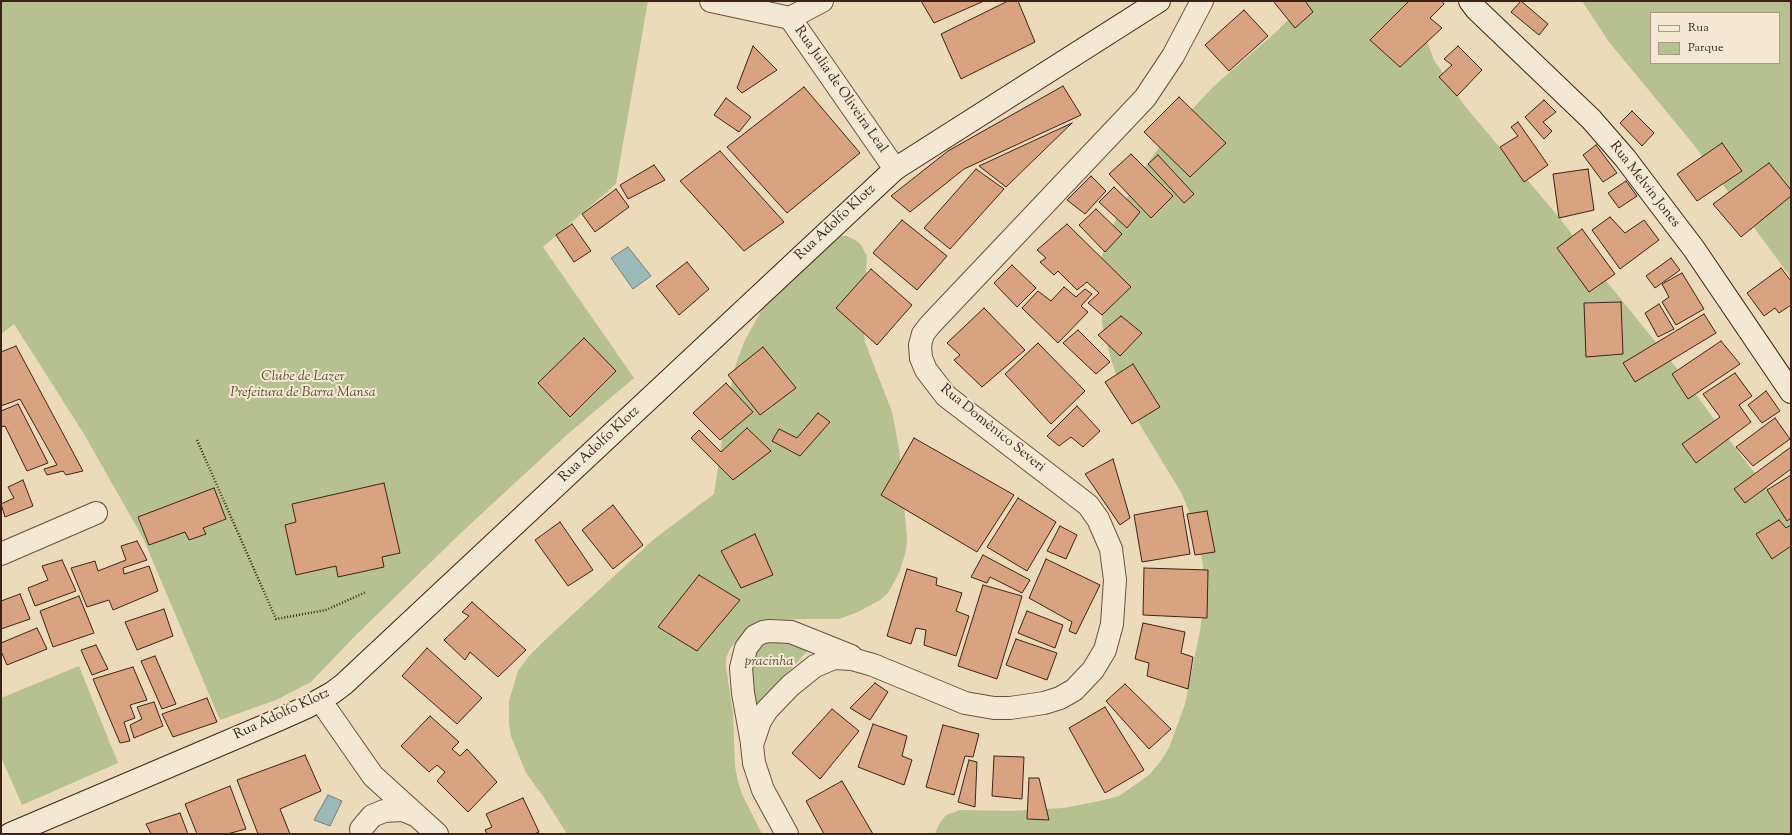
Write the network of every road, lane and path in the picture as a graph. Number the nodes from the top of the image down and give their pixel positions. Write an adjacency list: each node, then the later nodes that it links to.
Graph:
1 (711, 1): 6 (street, Rua Julia de Oliveira Leal)
2 (822, 1): 6 (street)
3 (1159, 1): 7 (street, Rua Adolfo Klotz)
4 (1202, 1): 13 (street, Rua Domênico Severi)
5 (1470, 1): 8 (street, Rua Melvin Jones)
6 (790, 18): 7 (street, Rua Julia de Oliveira Leal)
7 (895, 169): 14 (street, Rua Adolfo Klotz)
8 (1791, 392)
9 (197, 440): 12 (path)
10 (96, 513): 11 (street)
11 (1, 554)
12 (366, 592)
13 (872, 665): 15 (street, Rua Domênico Severi); 15 (street, Rua Domênico Severi)
14 (320, 700): 16 (street); 19 (street, Rua Adolfo Klotz)
15 (752, 745): 21 (street, Rua Domênico Severi)
16 (373, 776): 17 (street); 18 (street)
17 (418, 817): 18 (street); 20 (street)
18 (360, 832)
19 (10, 834)
20 (437, 834)
21 (787, 834)

